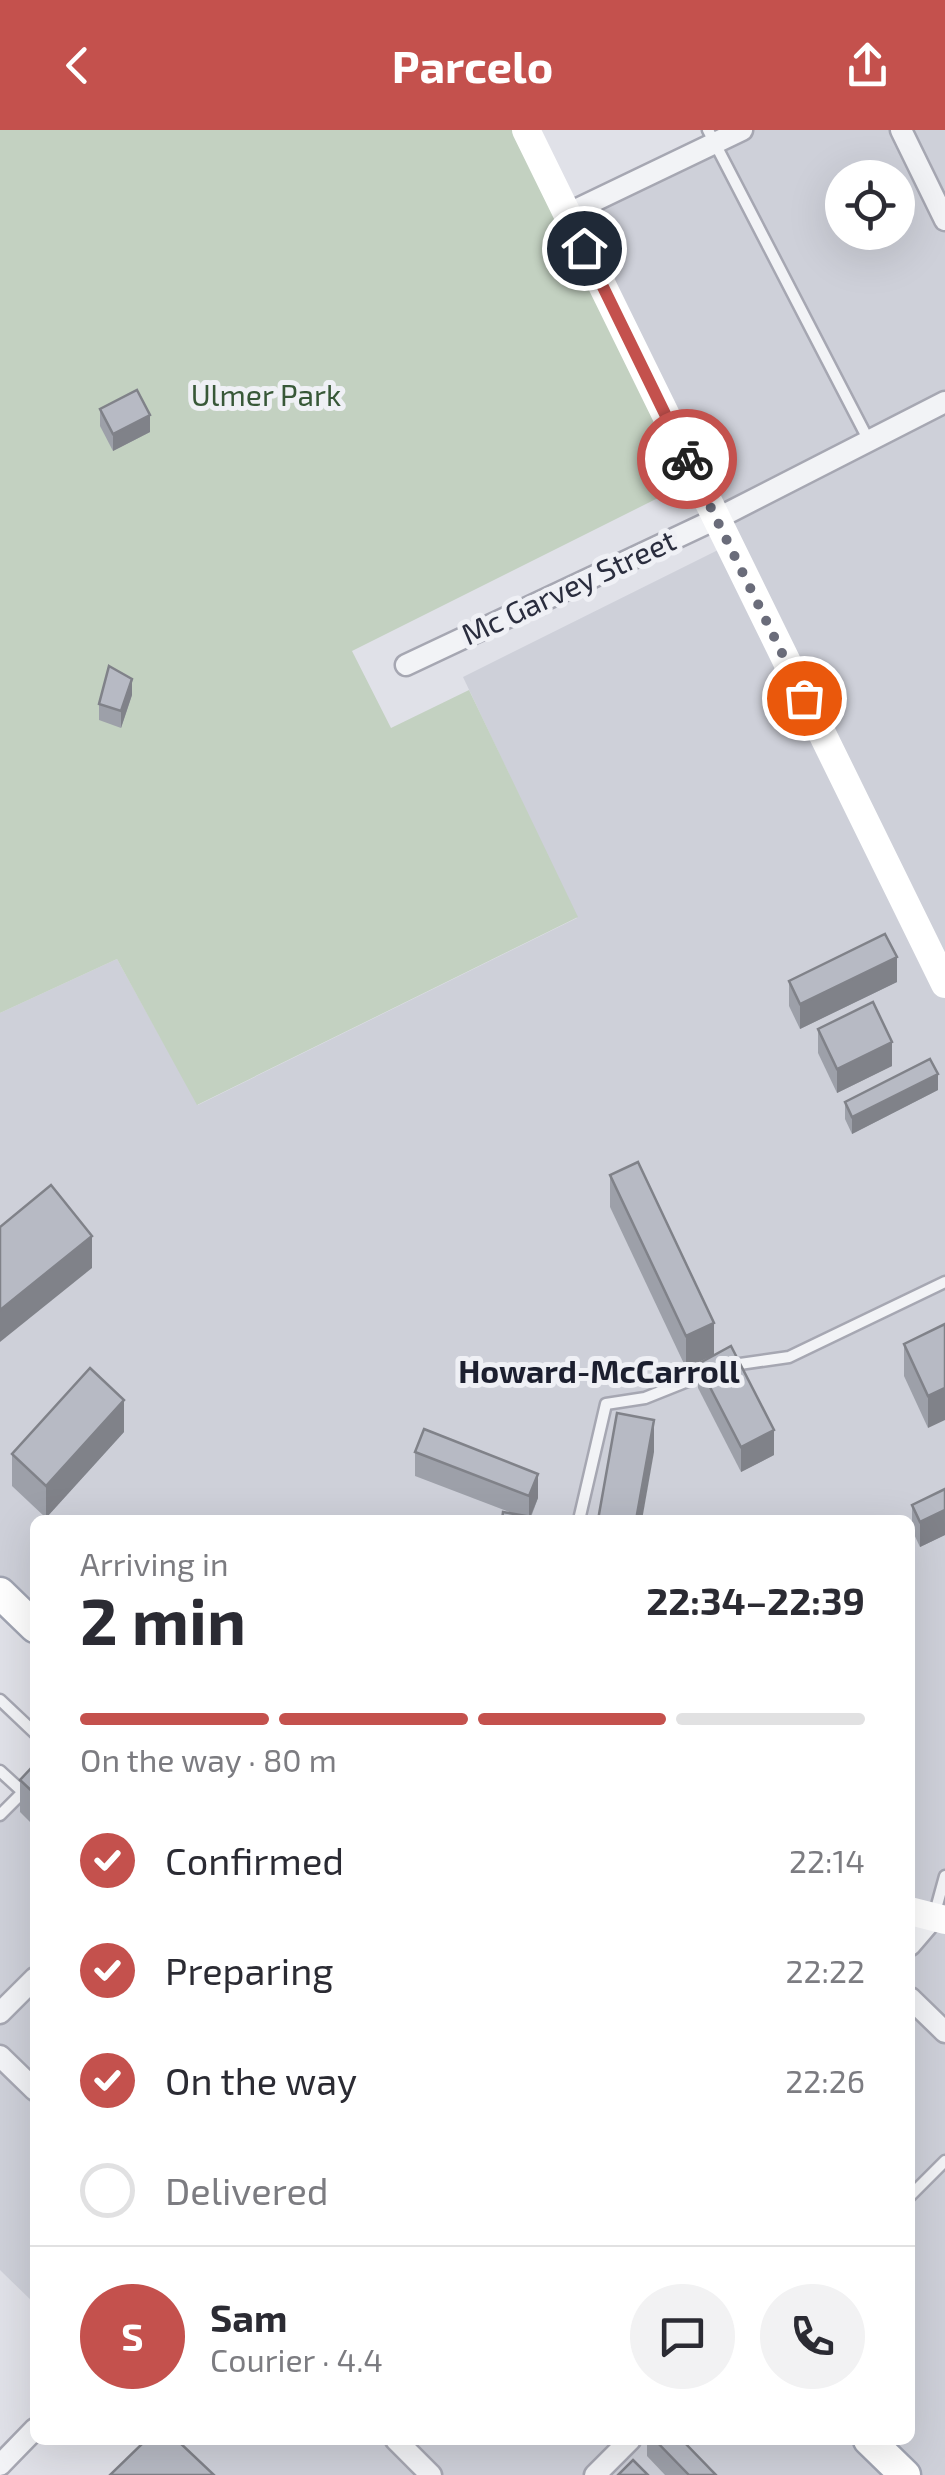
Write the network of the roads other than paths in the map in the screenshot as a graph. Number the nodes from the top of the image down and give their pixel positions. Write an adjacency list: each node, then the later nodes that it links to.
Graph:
1 (526, 130): 5 (street)
2 (742, 130): 4 (street)
3 (901, 130): 6 (street)
4 (711, 137): 5 (street); 8 (lane)
5 (568, 214): 9 (street)
6 (945, 220)
7 (945, 402): 8 (street, Mc Garvey Street)
8 (868, 438): 9 (street, Mc Garvey Street)
9 (716, 518): 10 (street, Mc Garvey Street); 11 (street)
10 (406, 665)
11 (945, 984)
12 (945, 1282): 13 (lane)
13 (580, 1515)
14 (0, 1590): 15 (street); 16 (main road)
15 (30, 1600)
16 (30, 1622)
17 (0, 1700): 18 (lane)
18 (30, 1729)
19 (0, 1770): 21 (lane)
20 (30, 1785): 21 (lane)
21 (23, 1792): 22 (lane)
22 (0, 1816)
23 (945, 1876): 24 (lane)
24 (930, 1916): 25 (street)
25 (915, 1938)
26 (30, 1983): 28 (street)
27 (915, 2003): 29 (street)
28 (0, 2013)
29 (945, 2032)
30 (0, 2056): 31 (street)
31 (30, 2085)
32 (945, 2160): 33 (lane)
33 (915, 2191)
34 (30, 2433): 38 (street)
35 (401, 2445): 39 (street)
36 (619, 2445): 40 (street)
37 (875, 2445): 41 (main road)
38 (0, 2466)
39 (432, 2475)
40 (595, 2475)
41 (905, 2475)

